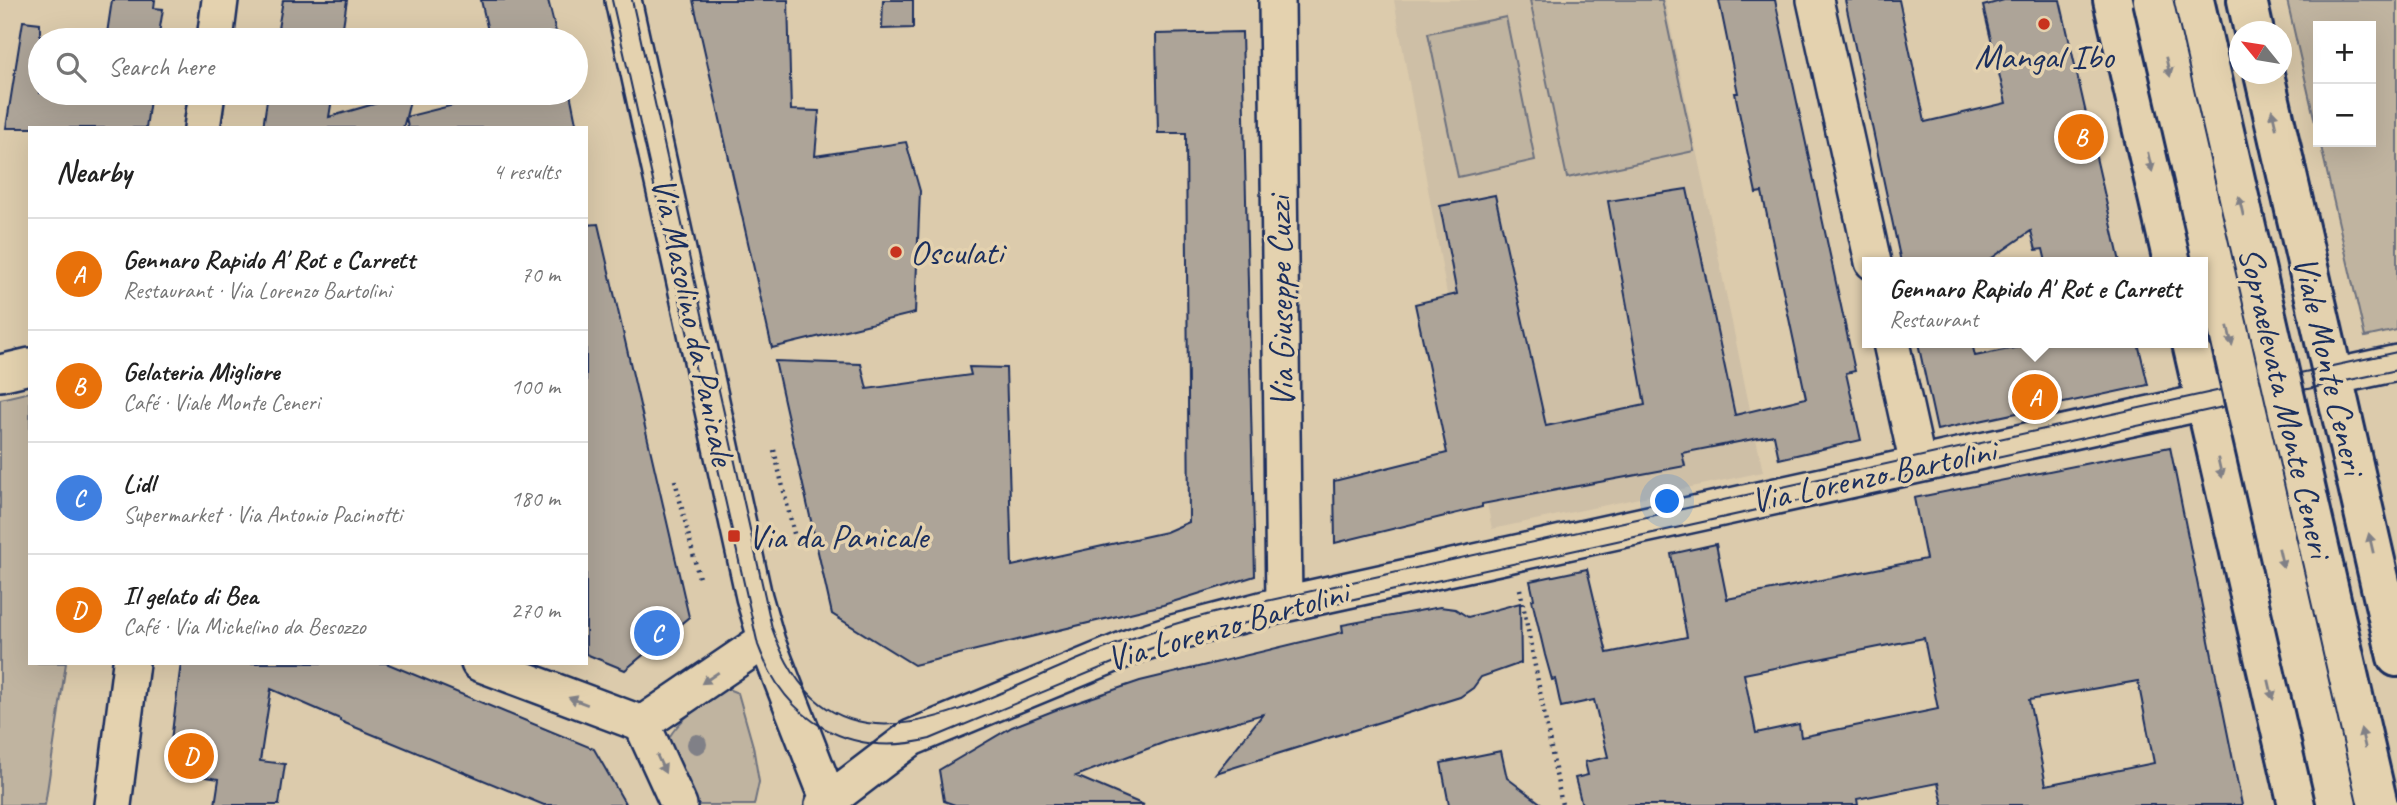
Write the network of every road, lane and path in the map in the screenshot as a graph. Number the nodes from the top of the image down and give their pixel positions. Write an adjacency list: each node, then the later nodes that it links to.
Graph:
1 (220, 0): 10 (street)
2 (623, 0): 30 (street, Via Masolino da Panicale)
3 (1277, 0): 29 (street, Via Giuseppe Cuzzi)
4 (1815, 0): 14 (street)
5 (2113, 0): 15 (main road, one-way to 15)
6 (2153, 0): 40 (main road, Sopraelevata Monte Ceneri, one-way to 40, bridge)
7 (2194, 0): 41 (main road, Sopraelevata Monte Ceneri, one-way to 7, bridge)
8 (2247, 0): 9 (main road)
9 (2252, 21)
10 (216, 28)
11 (2266, 84): 21 (main road, Viale Monte Ceneri, one-way to 11)
12 (205, 105): 13 (street)
13 (202, 126)
14 (1872, 257)
15 (2172, 257)
16 (1892, 348): 24 (street)
17 (2193, 348): 22 (main road)
18 (2397, 363): 21 (street, Via Lorenzo Bartolini)
19 (28, 366): 20 (street)
20 (0, 373)
21 (2333, 377): 22 (main road, Via Lorenzo Bartolini); 31 (main road, Viale Monte Ceneri, one-way to 21)
22 (2205, 402): 24 (street, Via Lorenzo Bartolini); 39 (main road, one-way to 39)
23 (774, 450): 26 (path)
24 (1918, 465): 27 (street, Via Lorenzo Bartolini)
25 (675, 480): 28 (path)
26 (797, 546)
27 (1513, 554): 29 (street, Via Lorenzo Bartolini); 38 (path)
28 (699, 578)
29 (1284, 604): 35 (street, Via Lorenzo Bartolini)
30 (767, 642): 34 (street, one-way to 34); 35 (street, Via Masolino da Panicale)
31 (2397, 657)
32 (131, 665): 36 (street)
33 (484, 665): 34 (street, one-way to 33)
34 (642, 724): 37 (street, one-way to 37)
35 (833, 803)
36 (113, 805)
37 (679, 805)
38 (1562, 805)
39 (2298, 805)
40 (2337, 805)
41 (2378, 805)

